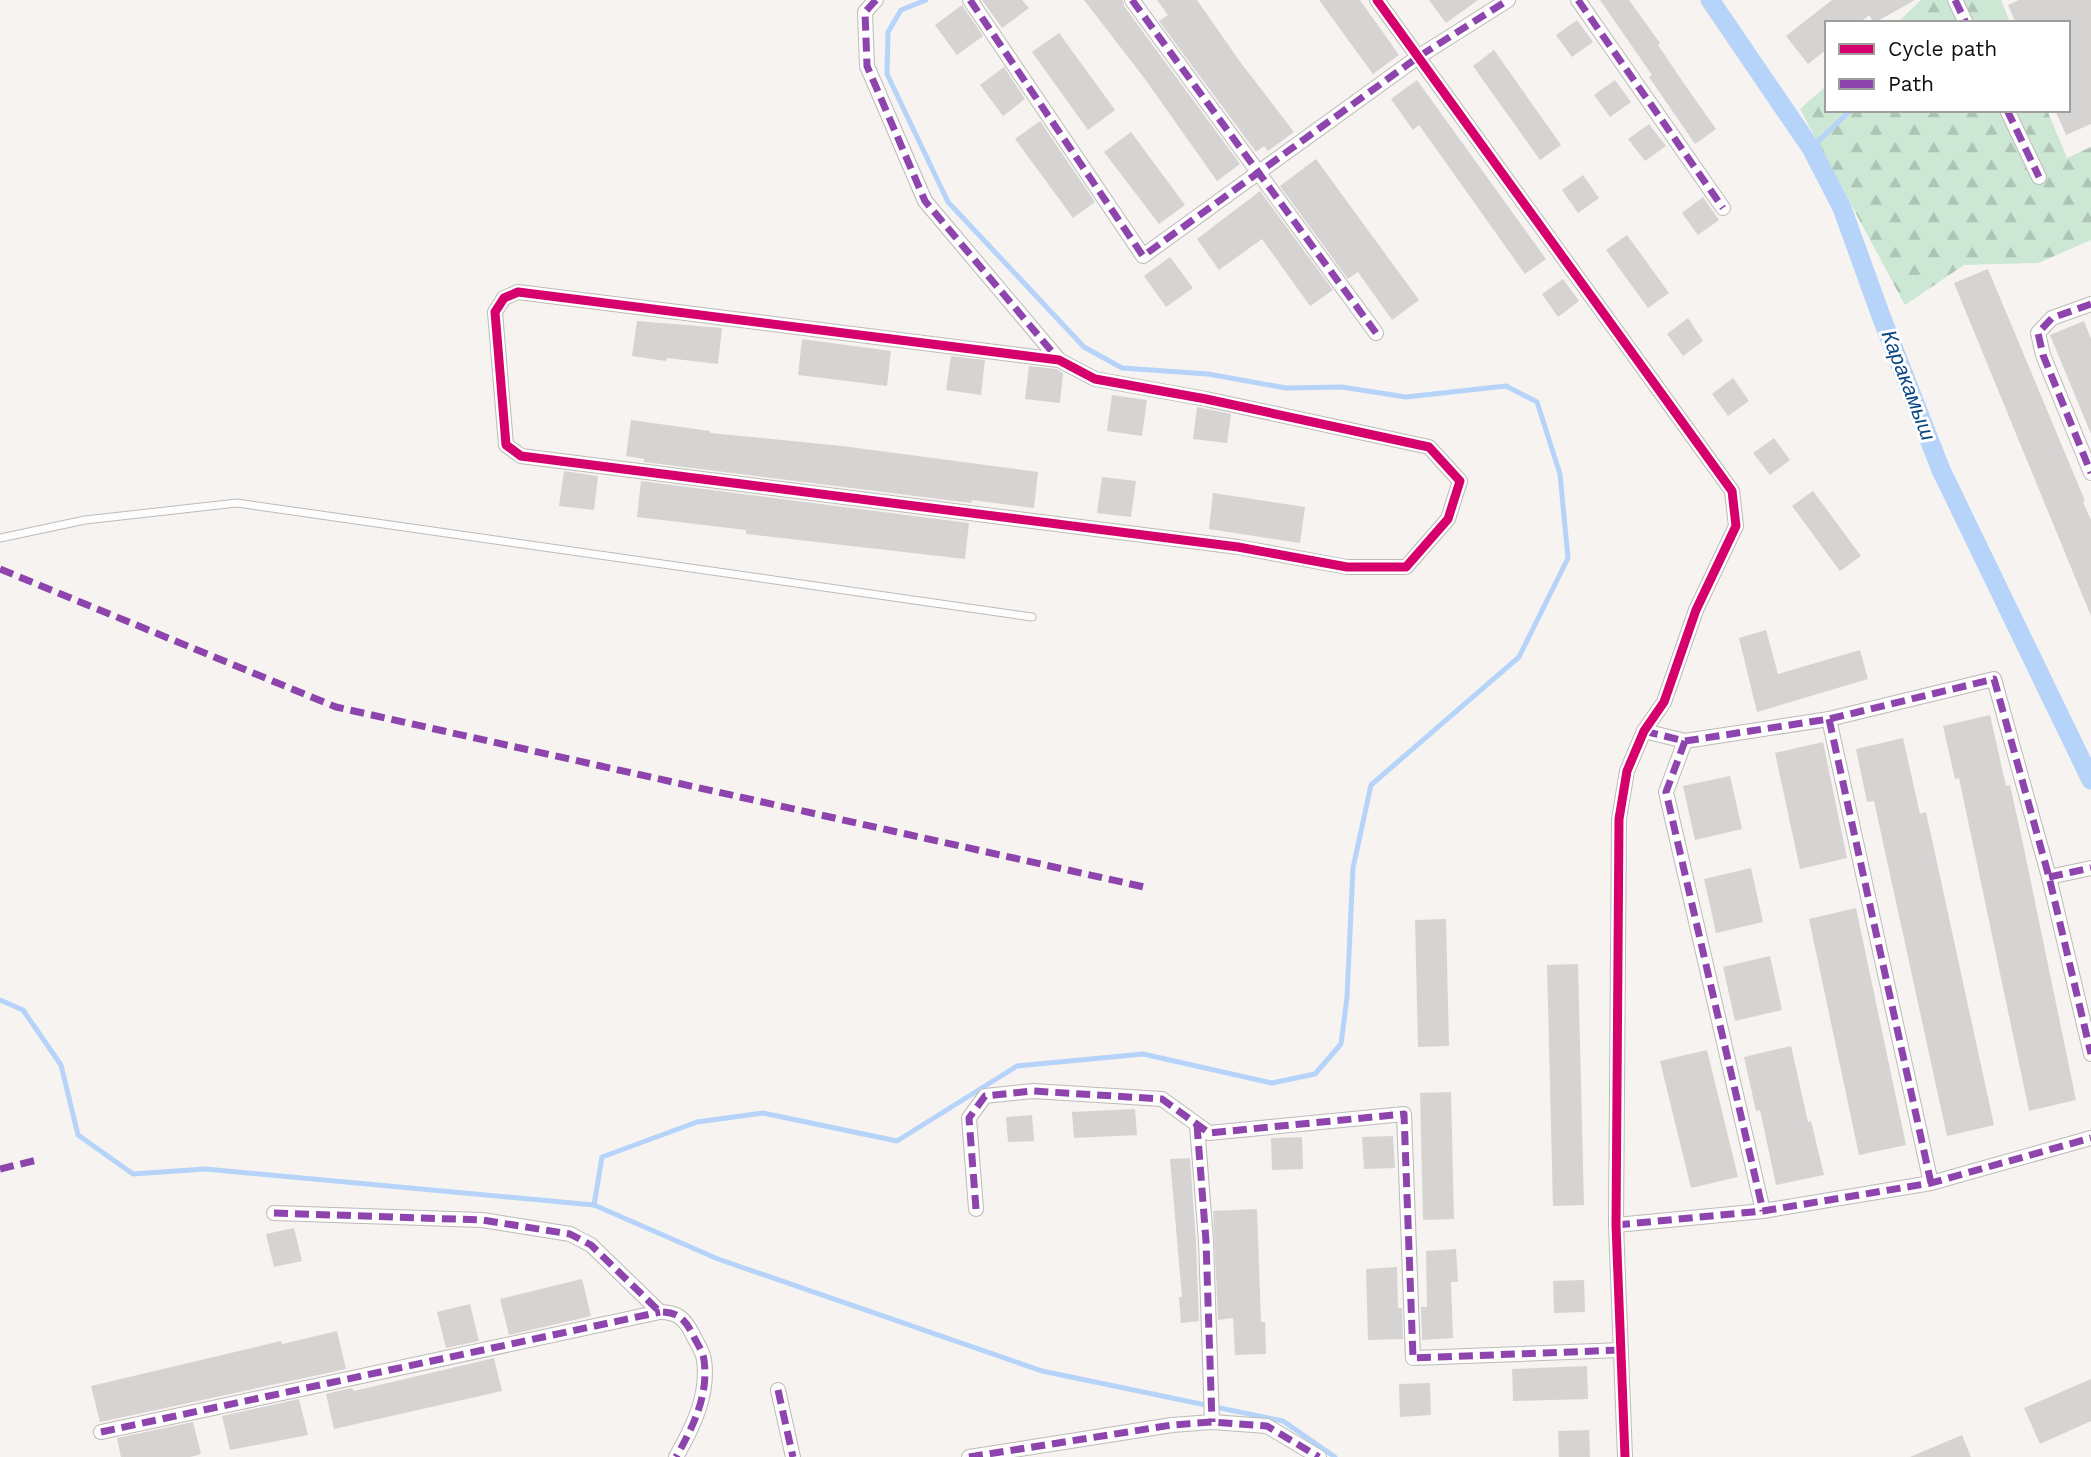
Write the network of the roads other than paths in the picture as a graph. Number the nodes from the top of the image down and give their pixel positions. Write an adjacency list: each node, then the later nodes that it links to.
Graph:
1 (876, 0): 16 (street)
2 (971, 0): 11 (street)
3 (1132, 0): 11 (street)
4 (1377, 0): 9 (street)
5 (1508, 0): 9 (street)
6 (1578, 0): 13 (street)
7 (1955, 0): 8 (street)
8 (1965, 21)
9 (1418, 57): 11 (street); 21 (street)
10 (2008, 112): 12 (street)
11 (1259, 172): 15 (street)
12 (2039, 177)
13 (1723, 208)
14 (2091, 304): 17 (street)
15 (1376, 332)
16 (1059, 360): 16 (street)
17 (2091, 473)
18 (0, 538): 19 (lane)
19 (1032, 617)
20 (1829, 719): 22 (street); 24 (street); 28 (street)
21 (1644, 731): 22 (street); 32 (street)
22 (1685, 741): 30 (street)
23 (2091, 868): 24 (street)
24 (2049, 877): 25 (street)
25 (2091, 1054)
26 (1197, 1125): 29 (street); 34 (street); 36 (street)
27 (2091, 1138): 28 (street)
28 (1931, 1183): 30 (street)
29 (976, 1209)
30 (1763, 1211): 32 (street)
31 (274, 1213): 33 (street)
32 (1616, 1225): 34 (street)
33 (660, 1312): 37 (street); 38 (street)
34 (1621, 1350): 42 (street)
35 (778, 1390): 39 (street)
36 (1212, 1422): 40 (street); 41 (street)
37 (101, 1432)
38 (676, 1457)
39 (793, 1457)
40 (969, 1457)
41 (1319, 1457)
42 (1625, 1457)

